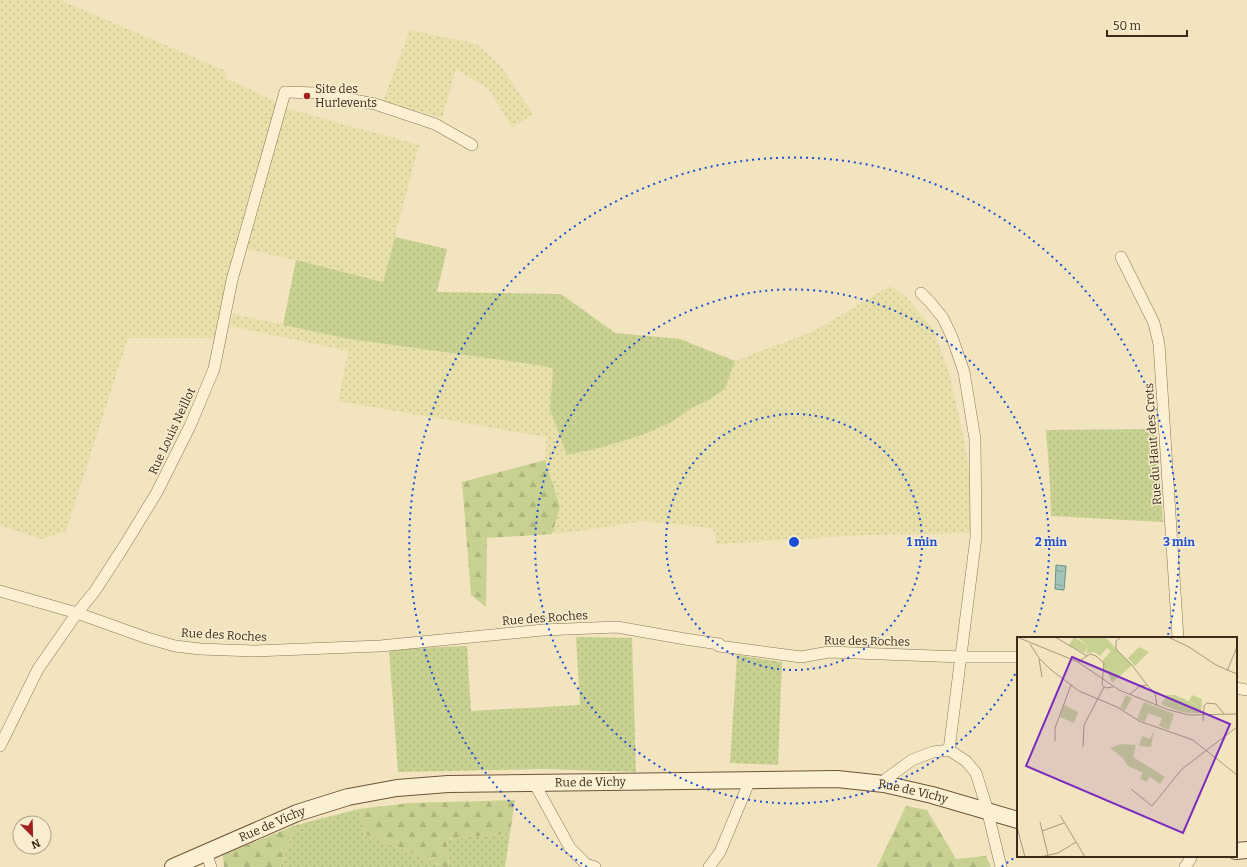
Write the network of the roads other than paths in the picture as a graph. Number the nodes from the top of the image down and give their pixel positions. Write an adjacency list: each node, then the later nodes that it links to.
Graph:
1 (472, 145): 5 (street, Rue Louis Neillot)
2 (1121, 257): 6 (street, Rue du Haut des Crots)
3 (921, 293): 7 (street)
4 (0, 592): 5 (street, Rue des Roches)
5 (77, 613): 7 (street, Rue des Roches); 11 (street, Rue Louis Neillot)
6 (1178, 637)
7 (962, 656): 8 (street, Rue des Roches); 12 (street)
8 (1017, 657)
9 (1237, 688): 10 (street)
10 (1247, 690)
11 (0, 746)
12 (949, 750): 15 (street); 16 (street)
13 (750, 780): 14 (street, Rue de Vichy); 15 (street, Rue de Vichy); 24 (street)
14 (536, 782): 21 (street, Rue de Vichy); 23 (street)
15 (884, 784): 16 (street, Rue de Vichy)
16 (988, 811): 17 (street, Rue de Vichy); 25 (street)
17 (1017, 820)
18 (1247, 850): 19 (street)
19 (1237, 851)
20 (1191, 857): 26 (street)
21 (208, 860): 22 (street, Rue de Vichy)
22 (172, 867)
23 (595, 867)
24 (709, 867)
25 (1001, 867)
26 (1185, 867)

